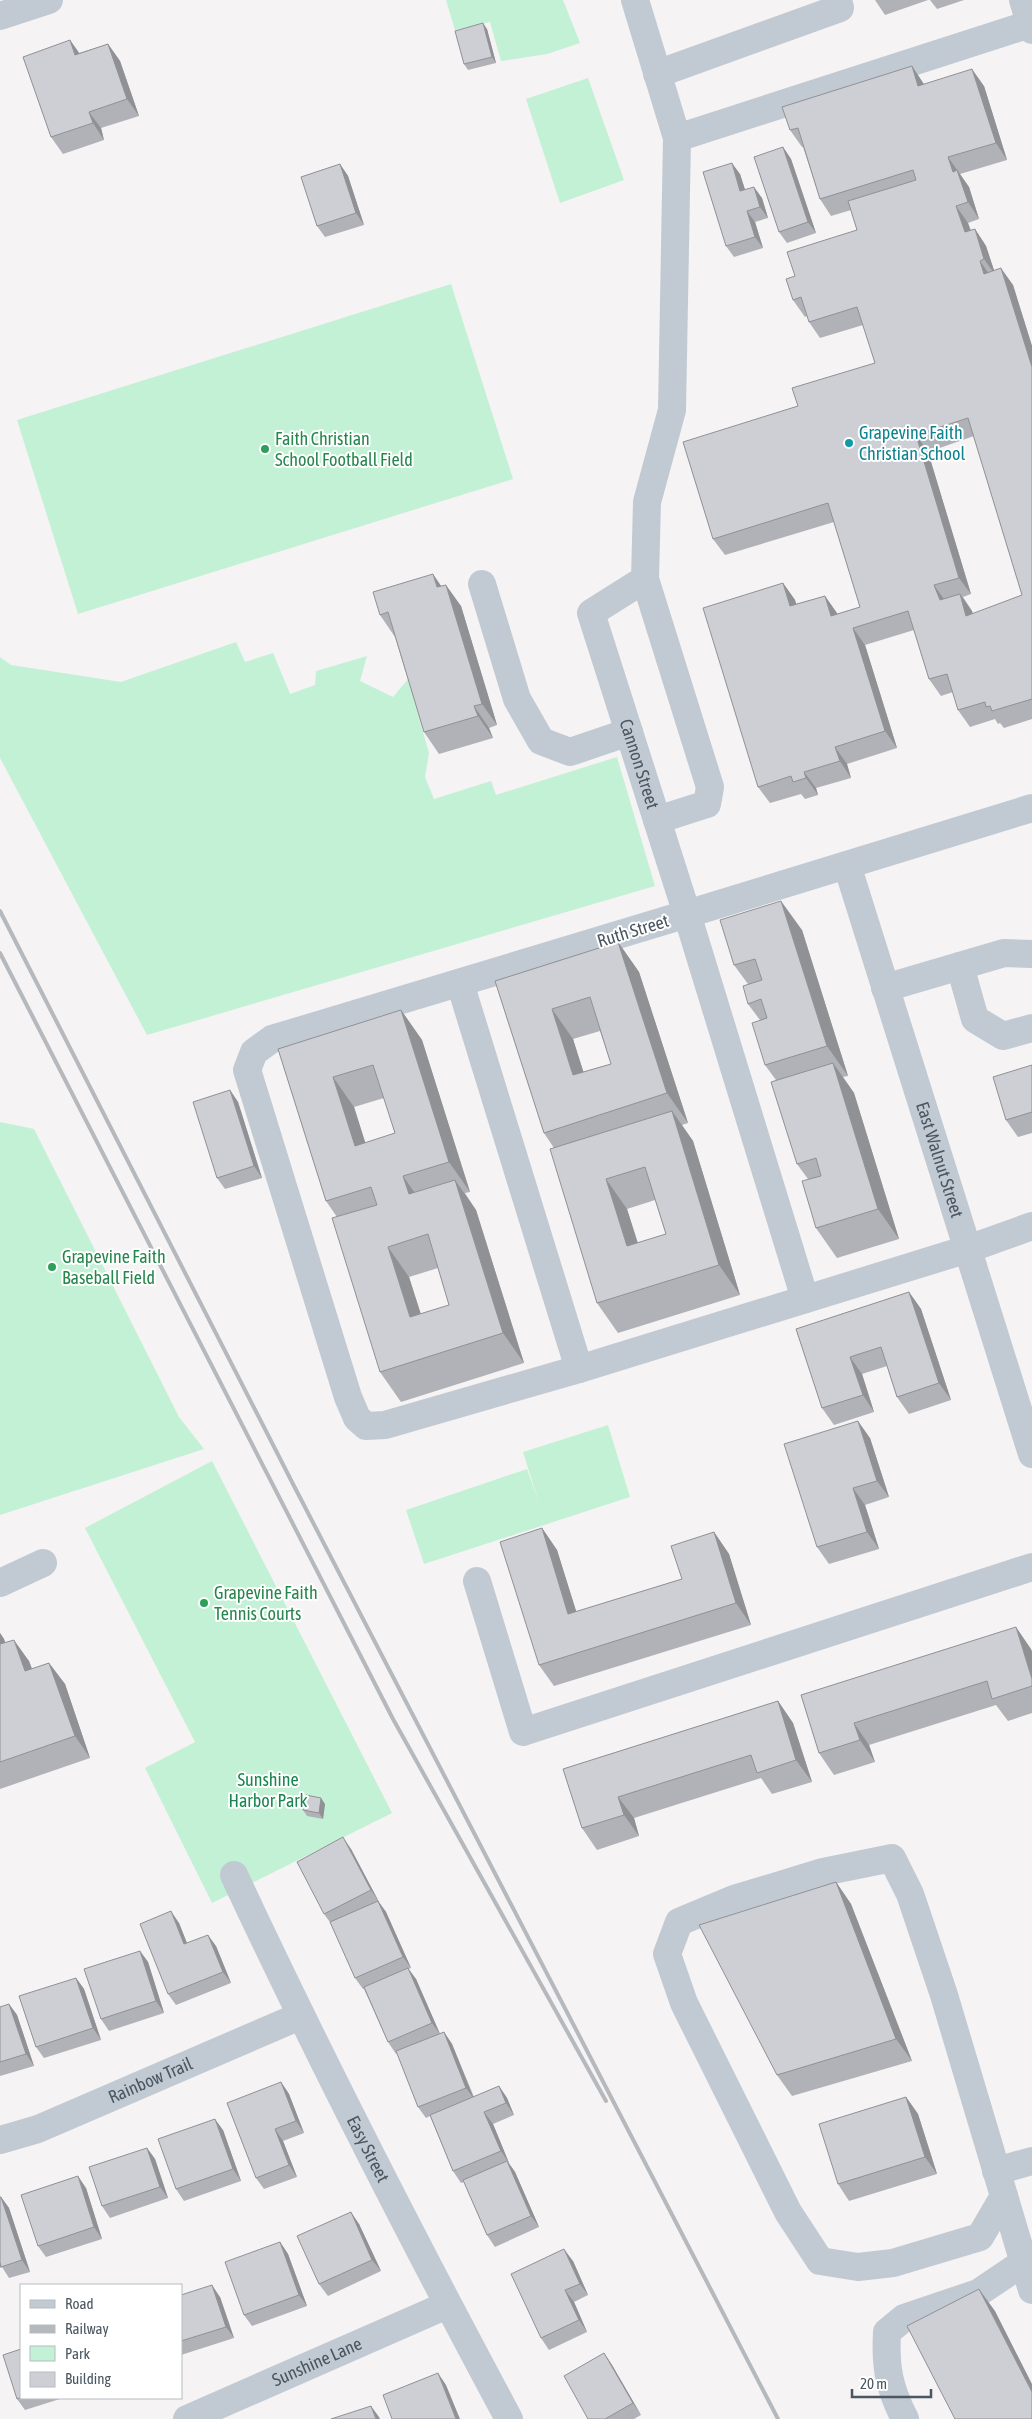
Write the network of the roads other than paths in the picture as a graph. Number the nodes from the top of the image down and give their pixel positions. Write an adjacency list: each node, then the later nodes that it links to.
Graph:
1 (49, 0): 4 (street)
2 (838, 0): 6 (street)
3 (640, 1): 6 (street)
4 (0, 16)
5 (1028, 18): 7 (street)
6 (658, 74): 7 (street)
7 (677, 138): 8 (street)
8 (645, 578): 10 (street, Cannon Street); 12 (street)
9 (482, 584): 10 (street)
10 (629, 732): 12 (street, Cannon Street)
11 (1032, 808): 13 (street, Ruth Street)
12 (657, 820): 14 (street, Cannon Street)
13 (847, 865): 14 (street, Ruth Street); 18 (street, East Walnut Street)
14 (687, 914): 17 (street, Ruth Street); 22 (street, Cannon Street)
15 (1032, 954): 16 (street)
16 (960, 966): 18 (street); 19 (street)
17 (460, 983): 23 (street); 23 (street, Ruth Street)
18 (886, 988): 21 (street, East Walnut Street)
19 (1032, 1028)
20 (1032, 1226): 21 (street)
21 (968, 1249): 22 (street); 24 (street, East Walnut Street)
22 (805, 1299): 23 (street)
23 (579, 1369)
24 (1032, 1454)
25 (43, 1563): 28 (street)
26 (1032, 1567): 27 (street)
27 (477, 1581)
28 (0, 1583)
29 (234, 1875): 30 (street, Easy Street)
30 (300, 2016): 31 (street, Rainbow Trail); 36 (street, Easy Street)
31 (0, 2140)
32 (1032, 2161): 33 (street)
33 (1000, 2184): 33 (street); 34 (street)
34 (1028, 2261): 35 (street); 39 (street)
35 (1032, 2290)
36 (448, 2305): 37 (street, Sunshine Lane); 38 (street, Easy Street)
37 (187, 2419)
38 (509, 2419)
39 (905, 2419)

